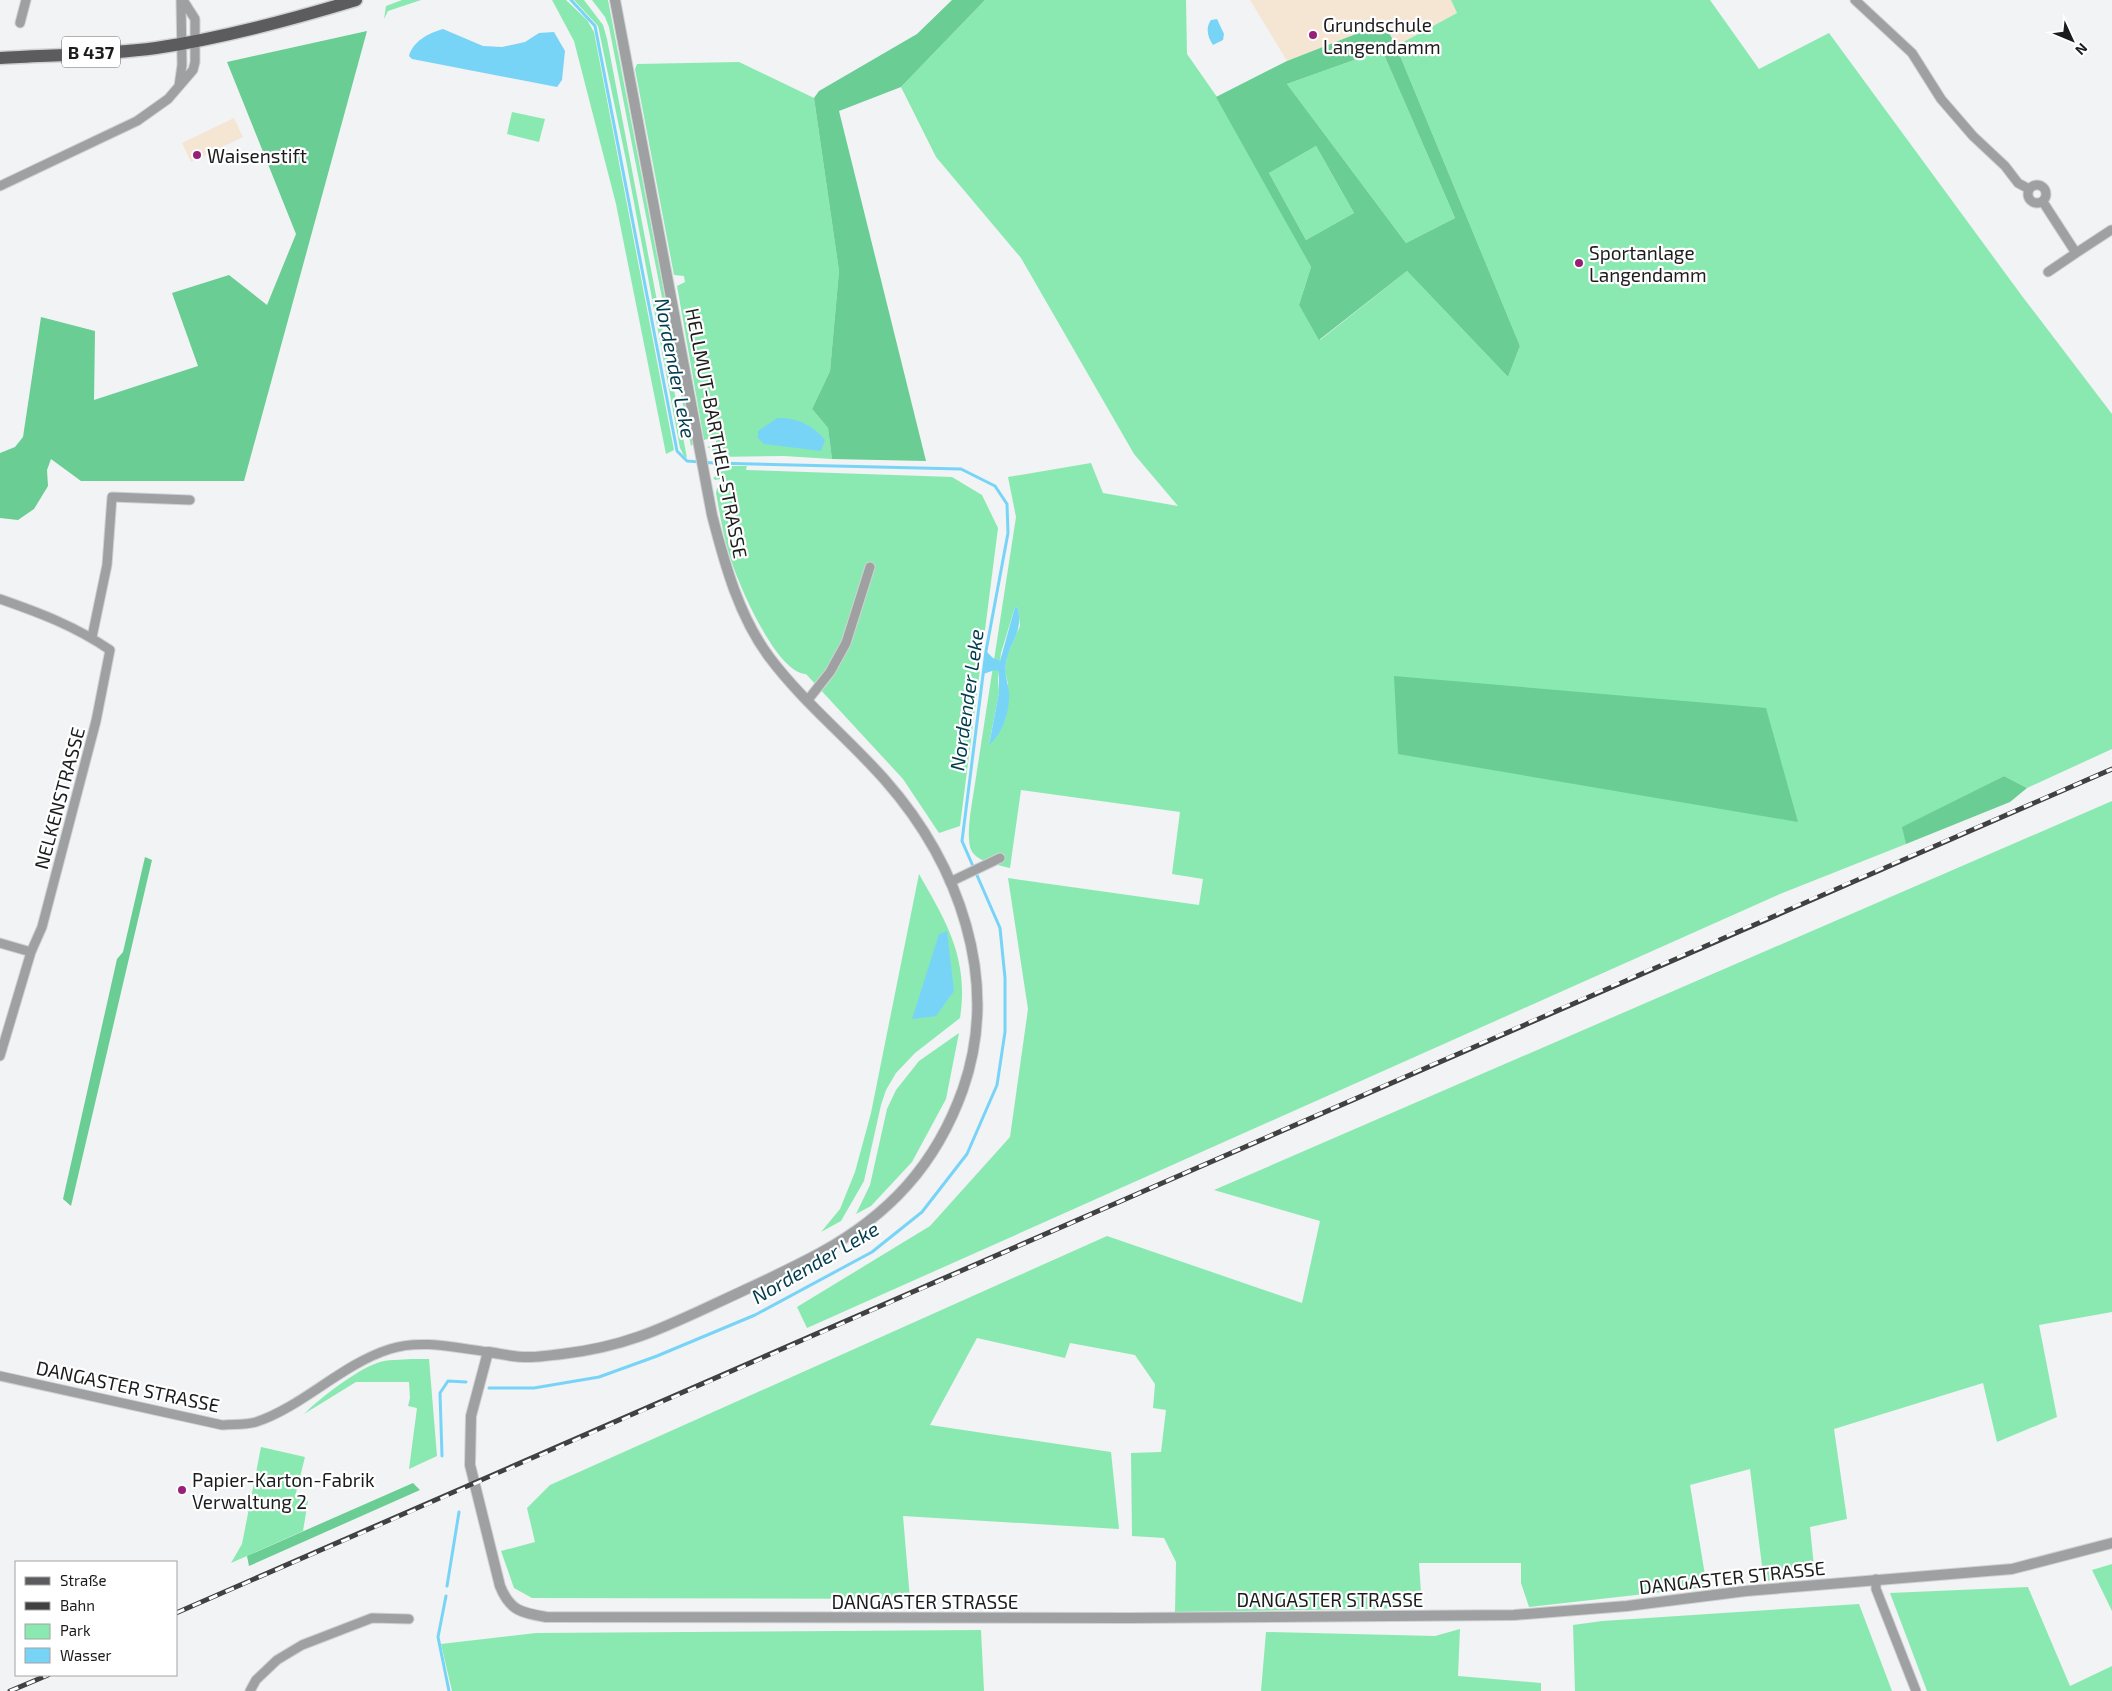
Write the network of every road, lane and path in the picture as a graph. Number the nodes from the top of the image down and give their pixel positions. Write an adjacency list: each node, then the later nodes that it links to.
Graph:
1 (26, 0): 6 (street)
2 (182, 0): 7 (street); 8 (street)
3 (356, 0): 7 (main road, B 437)
4 (615, 0): 21 (street, HELLMUT-BARTHEL-STRASSE)
5 (1855, 0): 12 (street)
6 (20, 23)
7 (195, 42): 8 (main road, B 437); 10 (street)
8 (182, 44): 9 (main road, B 437); 10 (street)
9 (0, 58)
10 (179, 87): 11 (street)
11 (0, 186)
12 (2029, 189): 13 (street); 13 (street)
13 (2042, 202): 15 (street)
14 (2111, 230): 15 (street)
15 (2076, 253): 16 (street)
16 (2048, 272)
17 (190, 500): 20 (street)
18 (870, 567): 21 (street)
19 (0, 599): 20 (street)
20 (92, 637): 25 (street, NELKENSTRASSE)
21 (807, 701): 23 (street, HELLMUT-BARTHEL-STRASSE)
22 (1000, 858): 23 (street)
23 (950, 882): 27 (street, HELLMUT-BARTHEL-STRASSE)
24 (0, 943): 25 (street)
25 (31, 952): 26 (street, NELKENSTRASSE)
26 (0, 1056)
27 (488, 1352): 28 (street, DANGASTER STRASSE); 30 (street, DANGASTER STRASSE)
28 (0, 1376)
29 (2112, 1544): 30 (street, DANGASTER STRASSE)
30 (1876, 1579): 33 (street)
31 (409, 1619): 32 (street)
32 (250, 1691)
33 (1916, 1691)

